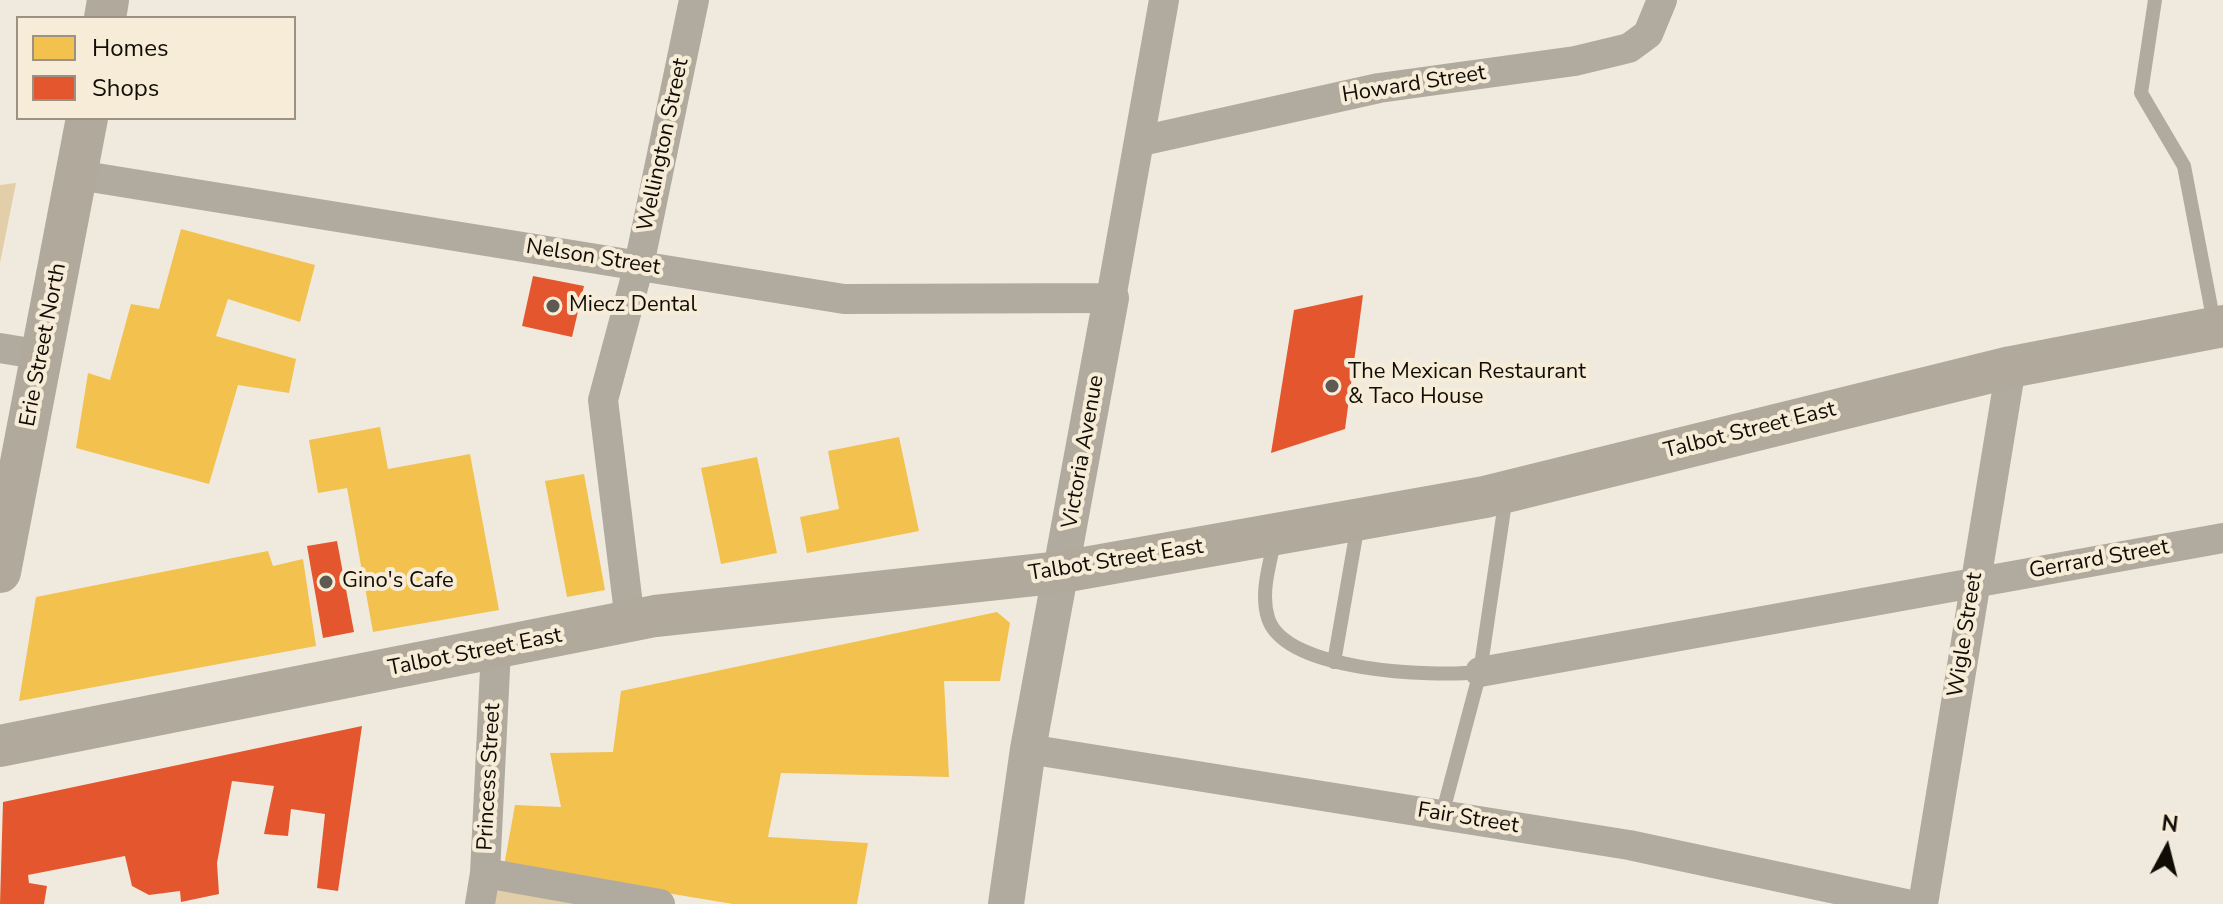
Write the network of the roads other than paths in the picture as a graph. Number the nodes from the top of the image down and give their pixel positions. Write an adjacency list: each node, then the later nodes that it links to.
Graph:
1 (694, 0): 8 (street, Wellington Street)
2 (1164, 0): 6 (street, Victoria Avenue)
3 (1662, 0): 6 (street, Howard Street)
4 (2155, 0): 10 (lane)
5 (87, 120): 7 (main road, Erie Street North)
6 (1141, 141): 9 (street, Victoria Avenue)
7 (78, 175): 8 (street, Nelson Street); 12 (main road, Erie Street North)
8 (639, 265): 9 (street, Nelson Street); 21 (street, Wellington Street)
9 (1111, 298): 19 (street, Victoria Avenue)
10 (2219, 327): 13 (main road, Talbot Street East)
11 (0, 348): 12 (street)
12 (42, 355): 18 (main road, Erie Street North)
13 (2011, 367): 14 (main road, Talbot Street East); 20 (street, Wigle Street)
14 (1506, 492): 15 (main road, Talbot Street East); 24 (lane)
15 (1359, 520): 16 (main road, Talbot Street East); 23 (lane)
16 (1276, 534): 19 (main road, Talbot Street East); 23 (lane)
17 (2223, 538): 20 (street, Gerrard Street)
18 (0, 572)
19 (1062, 572): 21 (main road, Talbot Street East); 26 (street, Victoria Avenue)
20 (1974, 581): 24 (street, Gerrard Street); 33 (street, Wigle Street)
21 (630, 621): 22 (main road, Talbot Street East)
22 (496, 649): 25 (main road, Talbot Street East); 28 (street, Princess Street)
23 (1334, 662): 24 (lane)
24 (1480, 672): 27 (lane)
25 (0, 746)
26 (1028, 749): 27 (street, Fair Street); 31 (street, Victoria Avenue)
27 (1442, 815): 32 (street, Fair Street)
28 (485, 873): 29 (street, Princess Street); 30 (street)
29 (480, 904)
30 (660, 904)
31 (1006, 904)
32 (1906, 904)
33 (1923, 904)

